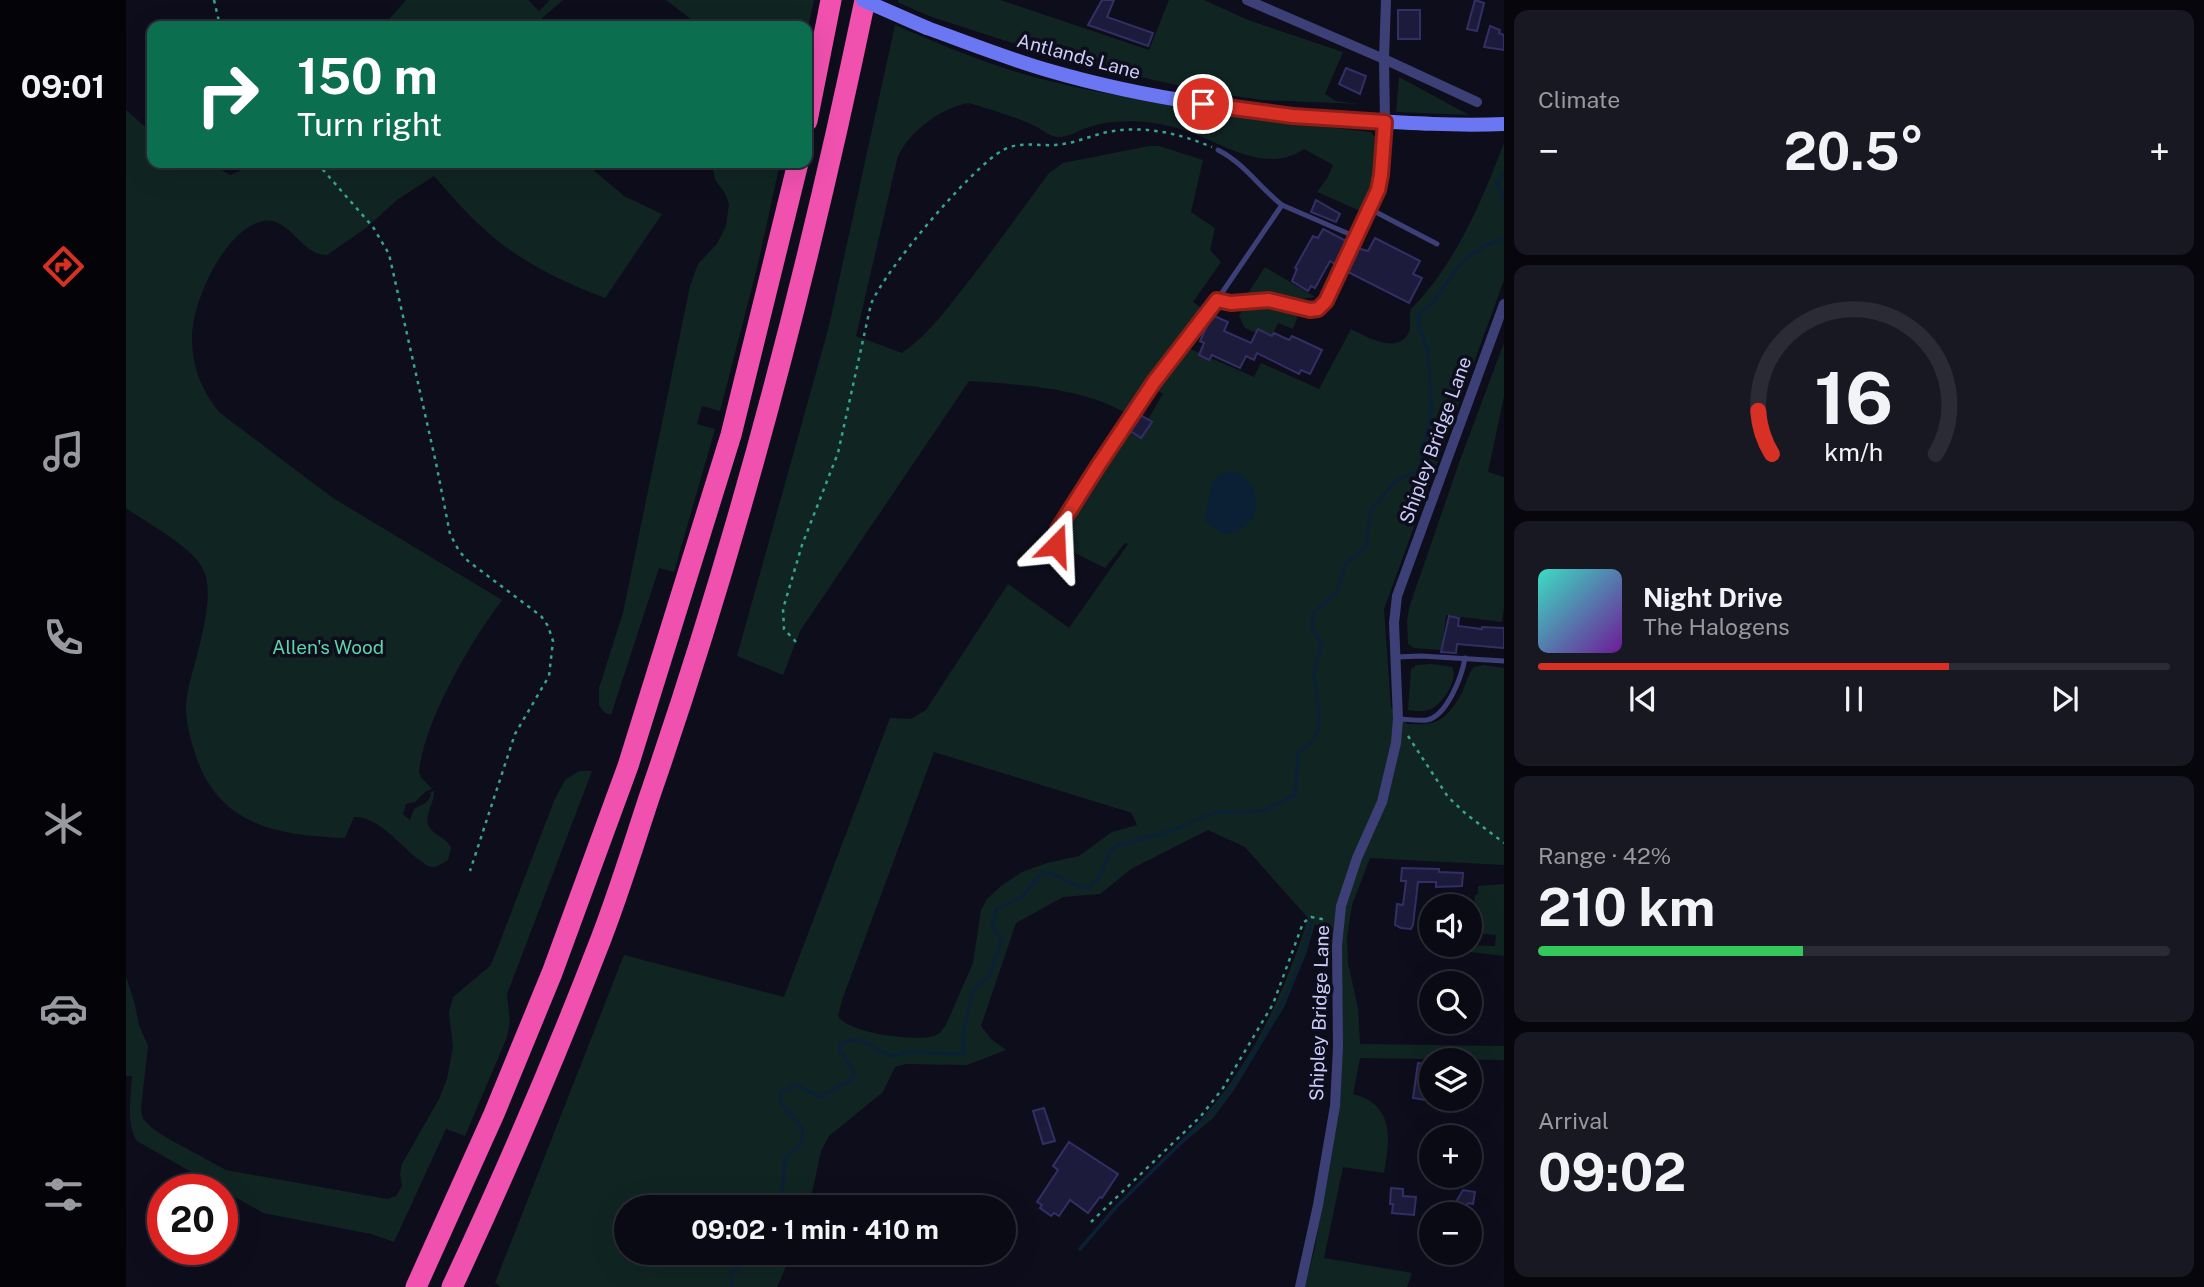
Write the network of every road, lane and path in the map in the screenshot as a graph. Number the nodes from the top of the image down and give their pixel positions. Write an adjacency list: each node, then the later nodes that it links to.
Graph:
1 (214, 0): 6 (path)
2 (831, 0): 8 (highway)
3 (864, 0): 10 (main road, Antlands Lane, bridge); 32 (highway)
4 (1247, 0): 7 (street)
5 (1386, 0): 7 (street)
6 (219, 21)
7 (1384, 59): 9 (street); 10 (street)
8 (812, 96)
9 (1477, 102)
10 (1385, 122): 11 (main road, Antlands Lane); 16 (lane)
11 (1504, 124)
12 (1218, 150): 15 (lane); 22 (path)
13 (321, 168): 28 (path)
14 (797, 168): 31 (highway)
15 (1282, 205): 17 (lane); 19 (lane)
16 (1370, 209): 17 (lane); 18 (lane)
17 (1356, 237): 19 (lane)
18 (1437, 244)
19 (1217, 300): 21 (lane)
20 (1504, 304): 23 (street, Shipley Bridge Lane)
21 (1056, 545)
22 (796, 642)
23 (1396, 657): 24 (lane); 26 (street, Shipley Bridge Lane)
24 (1465, 658): 25 (lane); 26 (lane)
25 (1504, 661)
26 (1398, 723): 27 (path); 29 (street, Shipley Bridge Lane)
27 (1504, 844)
28 (470, 872)
29 (1339, 921): 30 (path); 33 (street, Shipley Bridge Lane)
30 (1091, 1222)
31 (416, 1287)
32 (452, 1287)
33 (1300, 1287)

